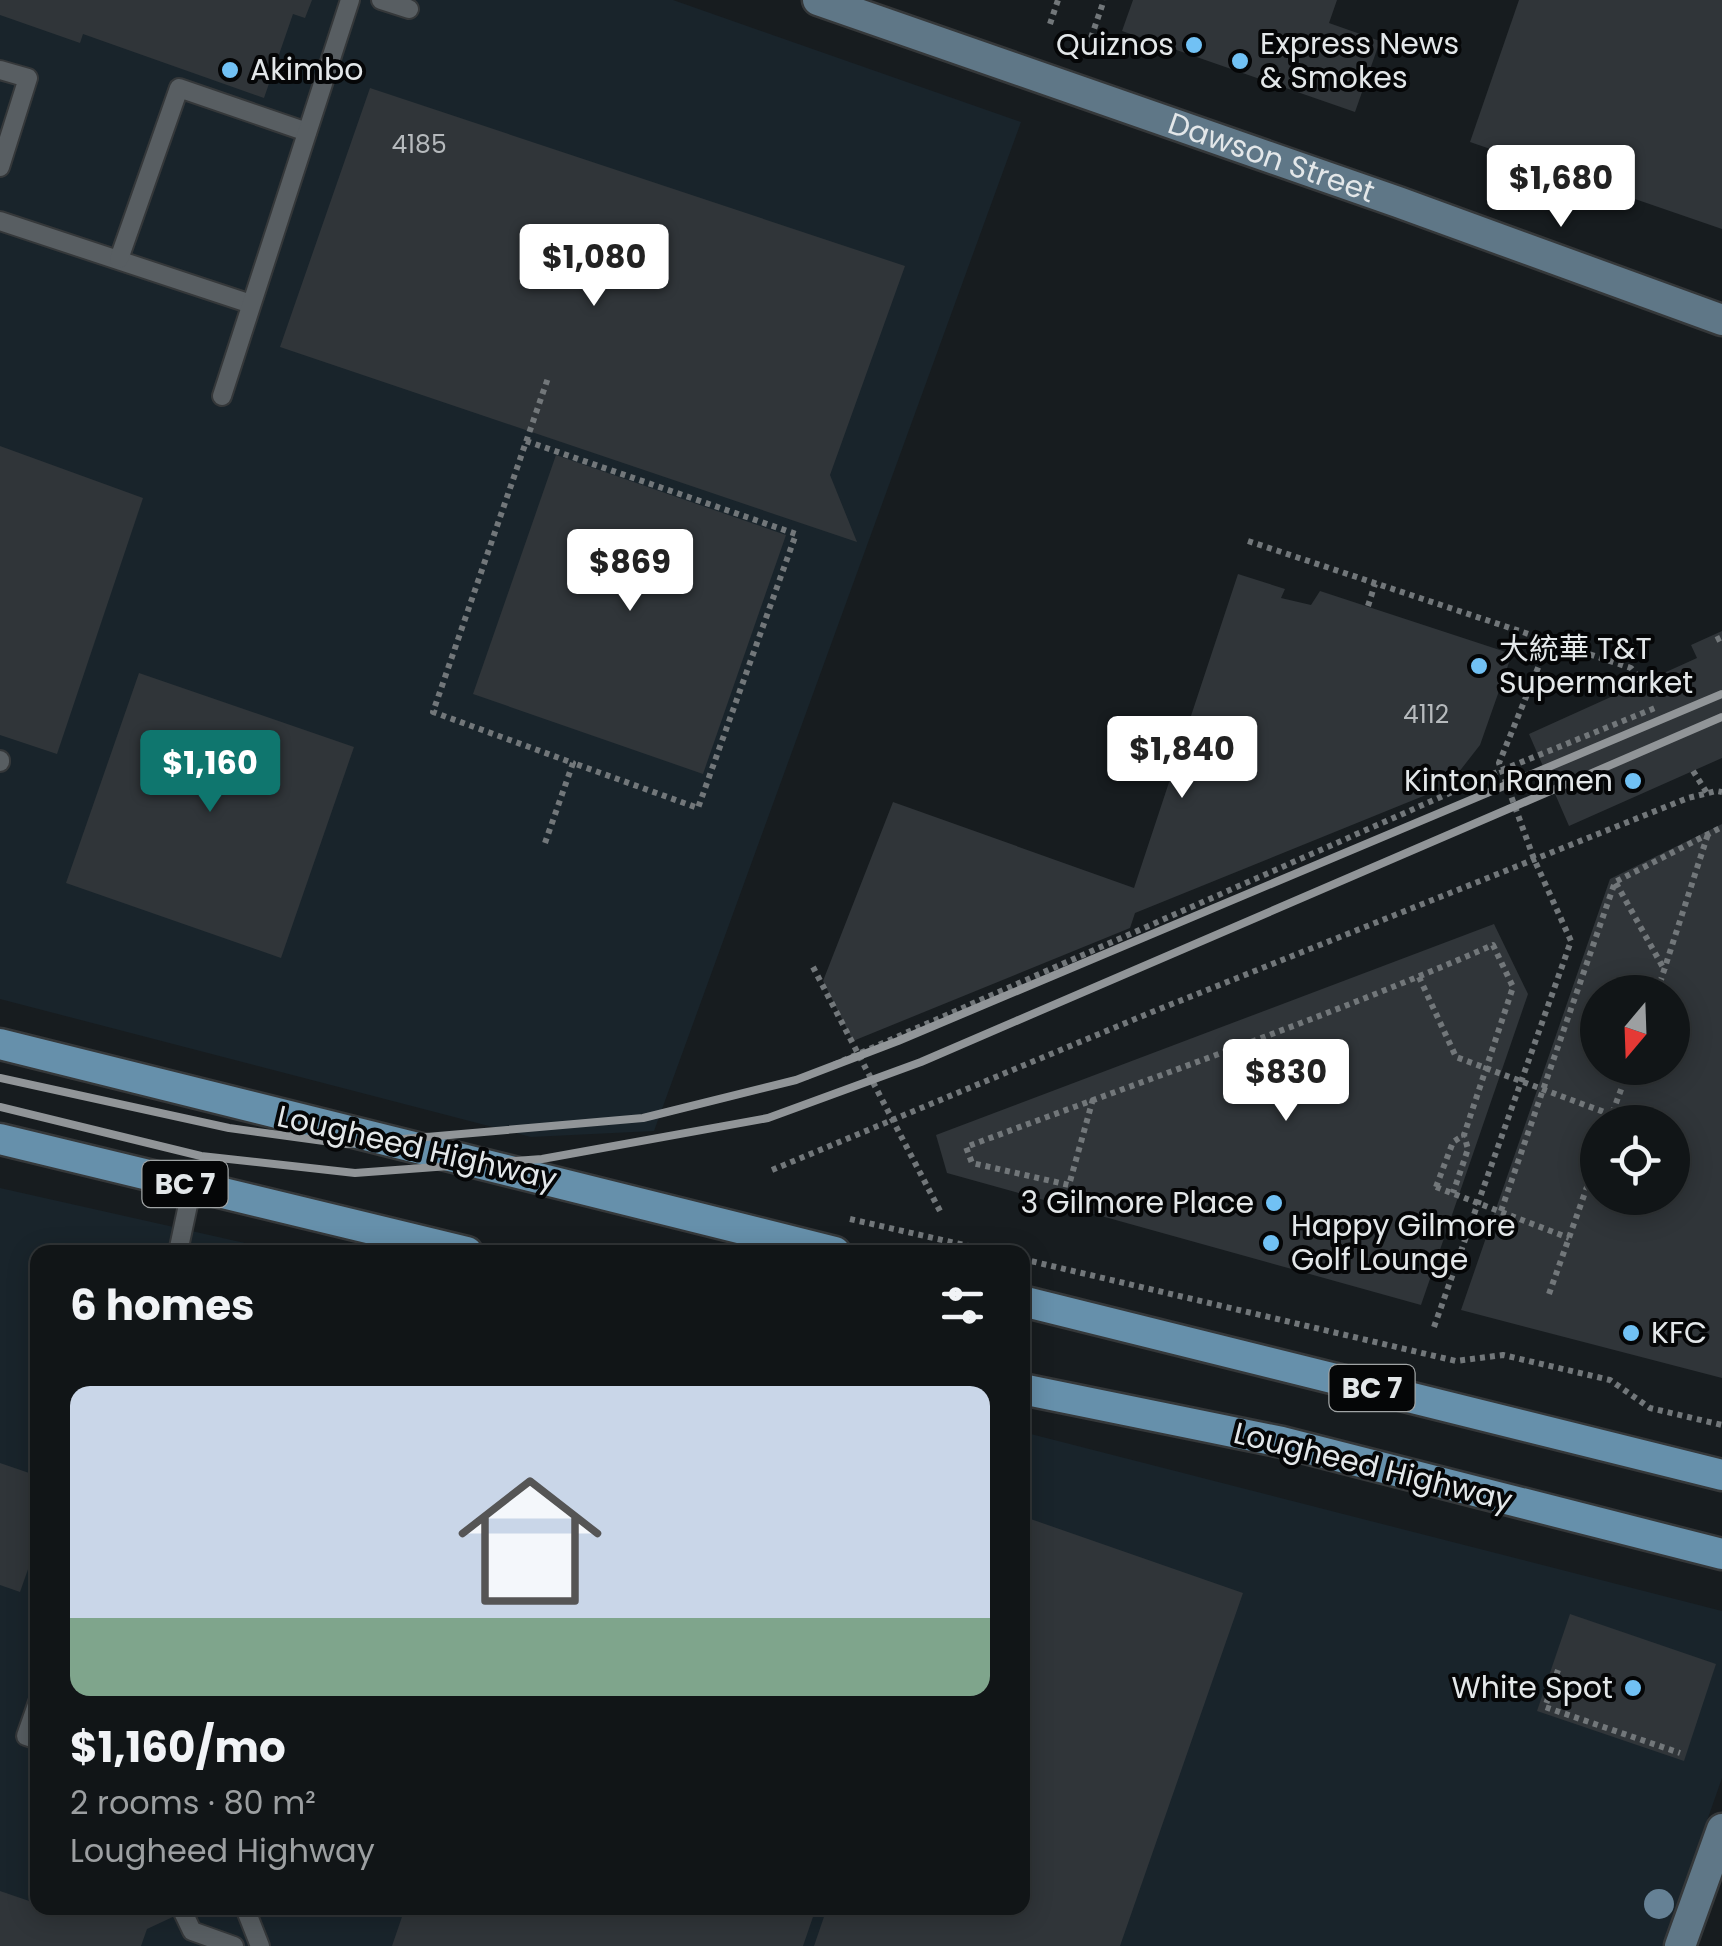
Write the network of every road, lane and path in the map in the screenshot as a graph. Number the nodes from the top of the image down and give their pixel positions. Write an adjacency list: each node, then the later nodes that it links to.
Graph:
1 (350, 0): 10 (lane)
2 (381, 0): 6 (lane)
3 (818, 0): 15 (street, Dawson Street)
4 (1058, 0): 7 (path)
5 (1104, 0): 8 (path)
6 (409, 10)
7 (1050, 24)
8 (1091, 38)
9 (0, 70): 11 (lane)
10 (307, 132): 13 (lane); 14 (lane)
11 (0, 168)
12 (0, 221): 13 (lane)
13 (119, 260): 14 (lane)
14 (251, 304): 17 (lane)
15 (1722, 320)
16 (548, 378): 18 (path)
17 (222, 396)
18 (526, 441): 25 (path); 25 (path)
19 (1248, 541): 20 (path)
20 (1375, 584): 21 (path); 22 (path)
21 (1368, 606)
22 (1549, 641): 23 (path); 26 (path)
23 (1642, 682)
24 (1656, 708): 26 (path)
25 (572, 762): 32 (path)
26 (1502, 770): 33 (path); 40 (path)
27 (1693, 771): 29 (path)
28 (1722, 792): 29 (path)
29 (1706, 793): 33 (path)
30 (1722, 827): 31 (path)
31 (1708, 832): 34 (path); 36 (path)
32 (545, 842)
33 (1534, 859): 46 (path); 64 (path)
34 (1615, 882): 36 (path); 43 (path)
35 (813, 967): 40 (path)
36 (1665, 971): 37 (path)
37 (1663, 975)
38 (1420, 977): 41 (path, bridge); 41 (path); 44 (path)
39 (0, 1044): 59 (main road, Lougheed Highway)
40 (860, 1053): 42 (path); 46 (path)
41 (1485, 1067): 43 (path, bridge); 47 (path)
42 (806, 1076)
43 (1545, 1090): 45 (path, bridge); 53 (path)
44 (1093, 1099): 44 (path)
45 (1580, 1106)
46 (892, 1120): 49 (path); 54 (path)
47 (1464, 1135): 51 (path); 51 (path)
48 (0, 1139): 50 (main road, BC 7)
49 (772, 1170)
50 (192, 1186): 57 (lane); 58 (main road, BC 7)
51 (1452, 1193): 53 (path, bridge)
52 (1580, 1205): 56 (path)
53 (1501, 1210): 56 (path, bridge)
54 (940, 1212)
55 (833, 1215): 60 (path)
56 (1568, 1238): 62 (path)
57 (179, 1245)
58 (438, 1245)
59 (807, 1245)
60 (964, 1245)
61 (1030, 1261): 66 (path)
62 (1548, 1294)
63 (1030, 1303): 67 (main road, BC 7)
64 (1434, 1328)
65 (1030, 1391): 68 (main road, Lougheed Highway / BC 7)
66 (1722, 1425)
67 (1722, 1476)
68 (1722, 1554)
69 (1558, 1670): 70 (path)
70 (1680, 1754)
71 (1722, 1829): 76 (street)
72 (184, 1915): 74 (lane)
73 (248, 1915): 75 (lane)
74 (234, 1946)
75 (260, 1946)
76 (1680, 1946)

